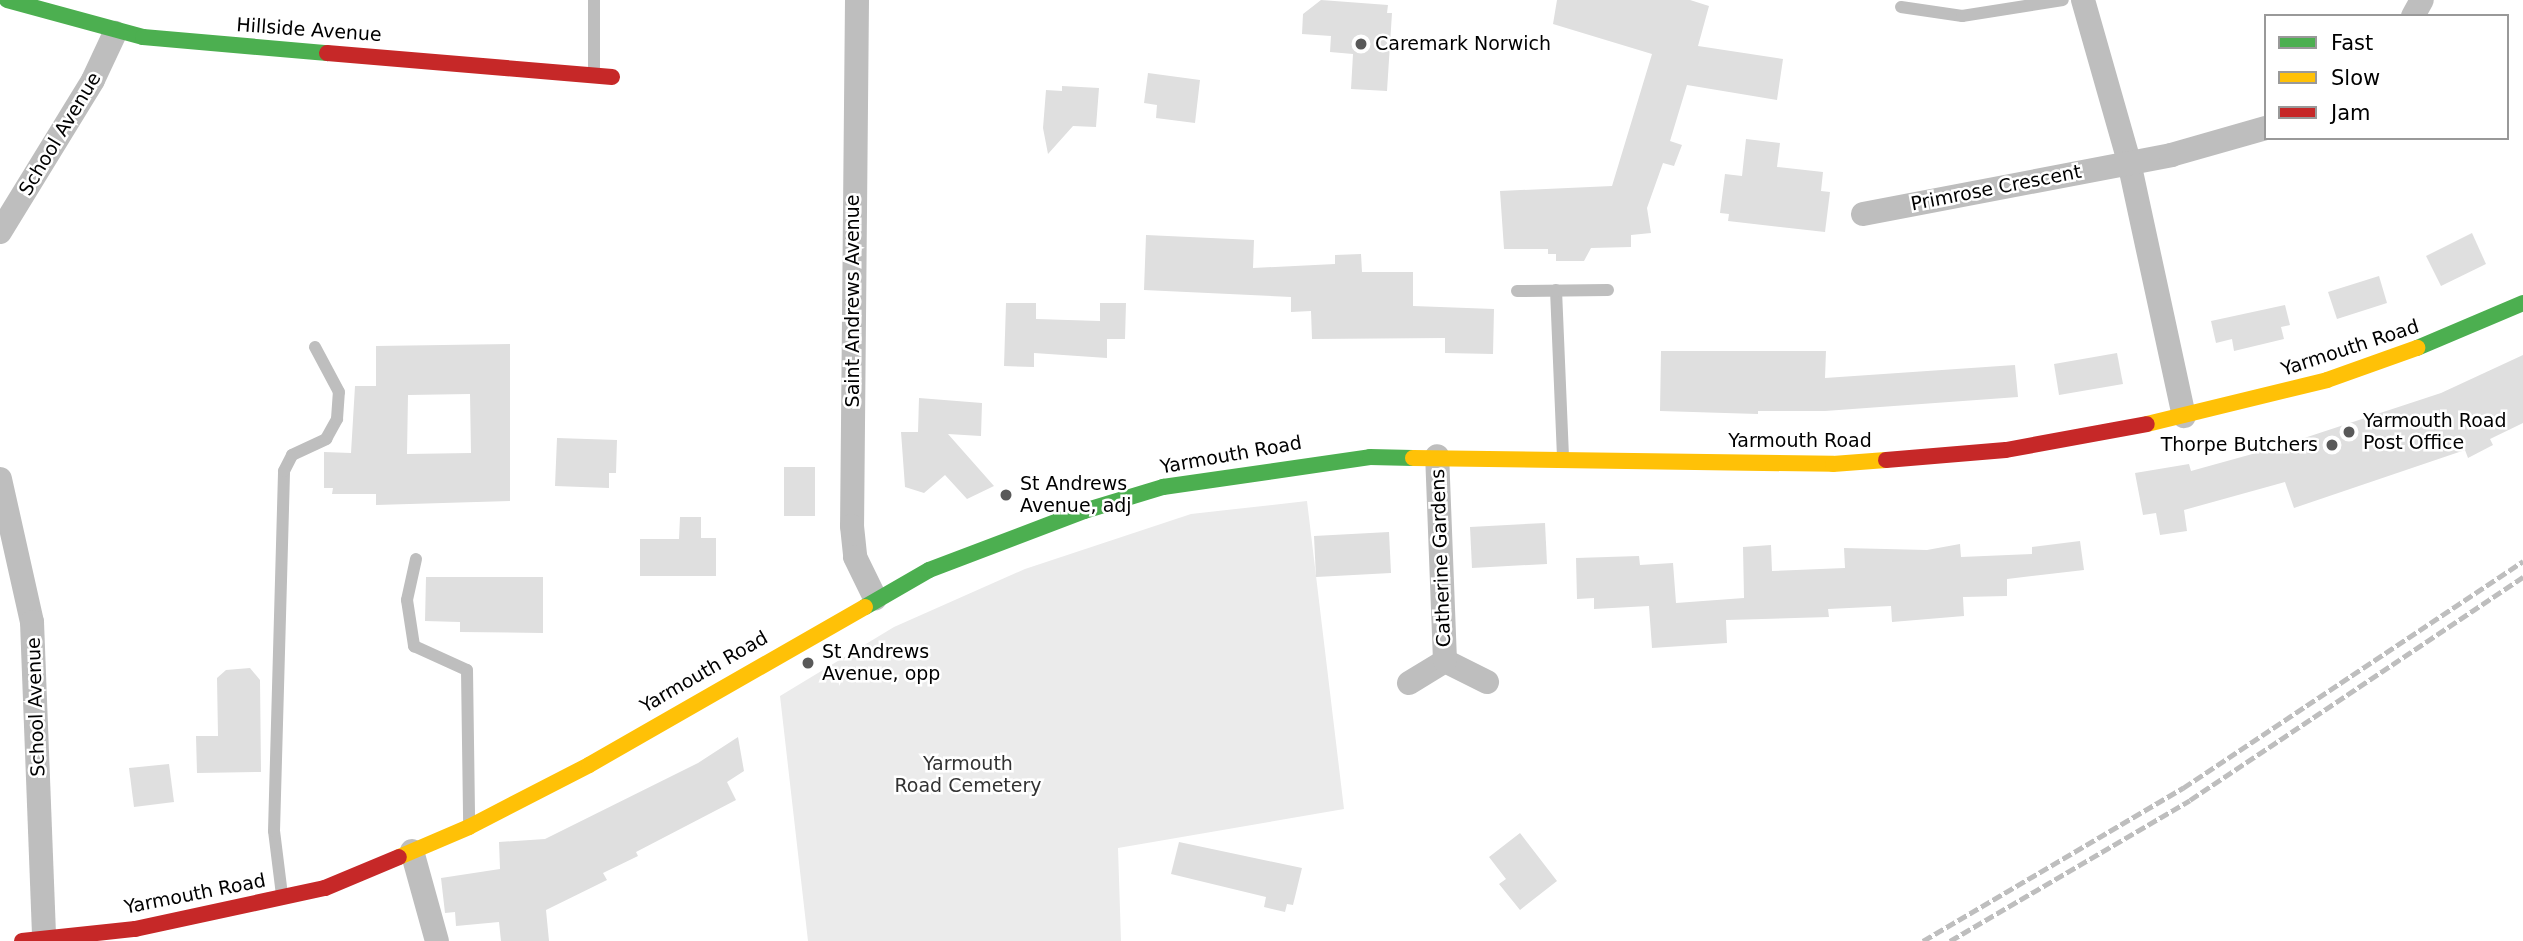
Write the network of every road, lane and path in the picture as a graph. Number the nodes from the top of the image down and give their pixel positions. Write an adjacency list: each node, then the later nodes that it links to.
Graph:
1 (7, 0): 7 (main road, Hillside Avenue)
2 (594, 0): 9 (lane)
3 (858, 0): 25 (street, Saint Andrews Avenue)
4 (2063, 0): 6 (lane)
5 (2083, 0): 12 (street)
6 (1900, 6)
7 (49, 7): 8 (main road, Hillside Avenue)
8 (115, 33): 9 (main road, Hillside Avenue); 14 (street, School Avenue)
9 (594, 75): 10 (main road, Hillside Avenue)
10 (612, 77)
11 (2264, 129): 12 (street, Primrose Crescent)
12 (2129, 162): 13 (street, Primrose Crescent); 20 (street)
13 (1863, 214)
14 (0, 232)
15 (1517, 290): 16 (lane)
16 (1556, 290): 17 (lane); 22 (lane)
17 (1608, 290)
18 (2523, 303): 20 (main road, Yarmouth Road)
19 (315, 347): 31 (lane)
20 (2184, 416): 22 (main road, Yarmouth Road)
21 (1437, 456): 22 (main road, Yarmouth Road); 25 (main road, Yarmouth Road); 26 (street, Catherine Gardens)
22 (1563, 458)
23 (0, 479): 32 (street, School Avenue)
24 (416, 559): 29 (lane)
25 (875, 598): 29 (main road, Yarmouth Road)
26 (1446, 661): 27 (street, Catherine Gardens); 28 (street, Catherine Gardens)
27 (1488, 682)
28 (1409, 683)
29 (469, 827): 30 (main road, Yarmouth Road)
30 (412, 851): 31 (main road, Yarmouth Road); 33 (street)
31 (282, 898): 32 (main road, Yarmouth Road)
32 (33, 940)
33 (437, 941)

